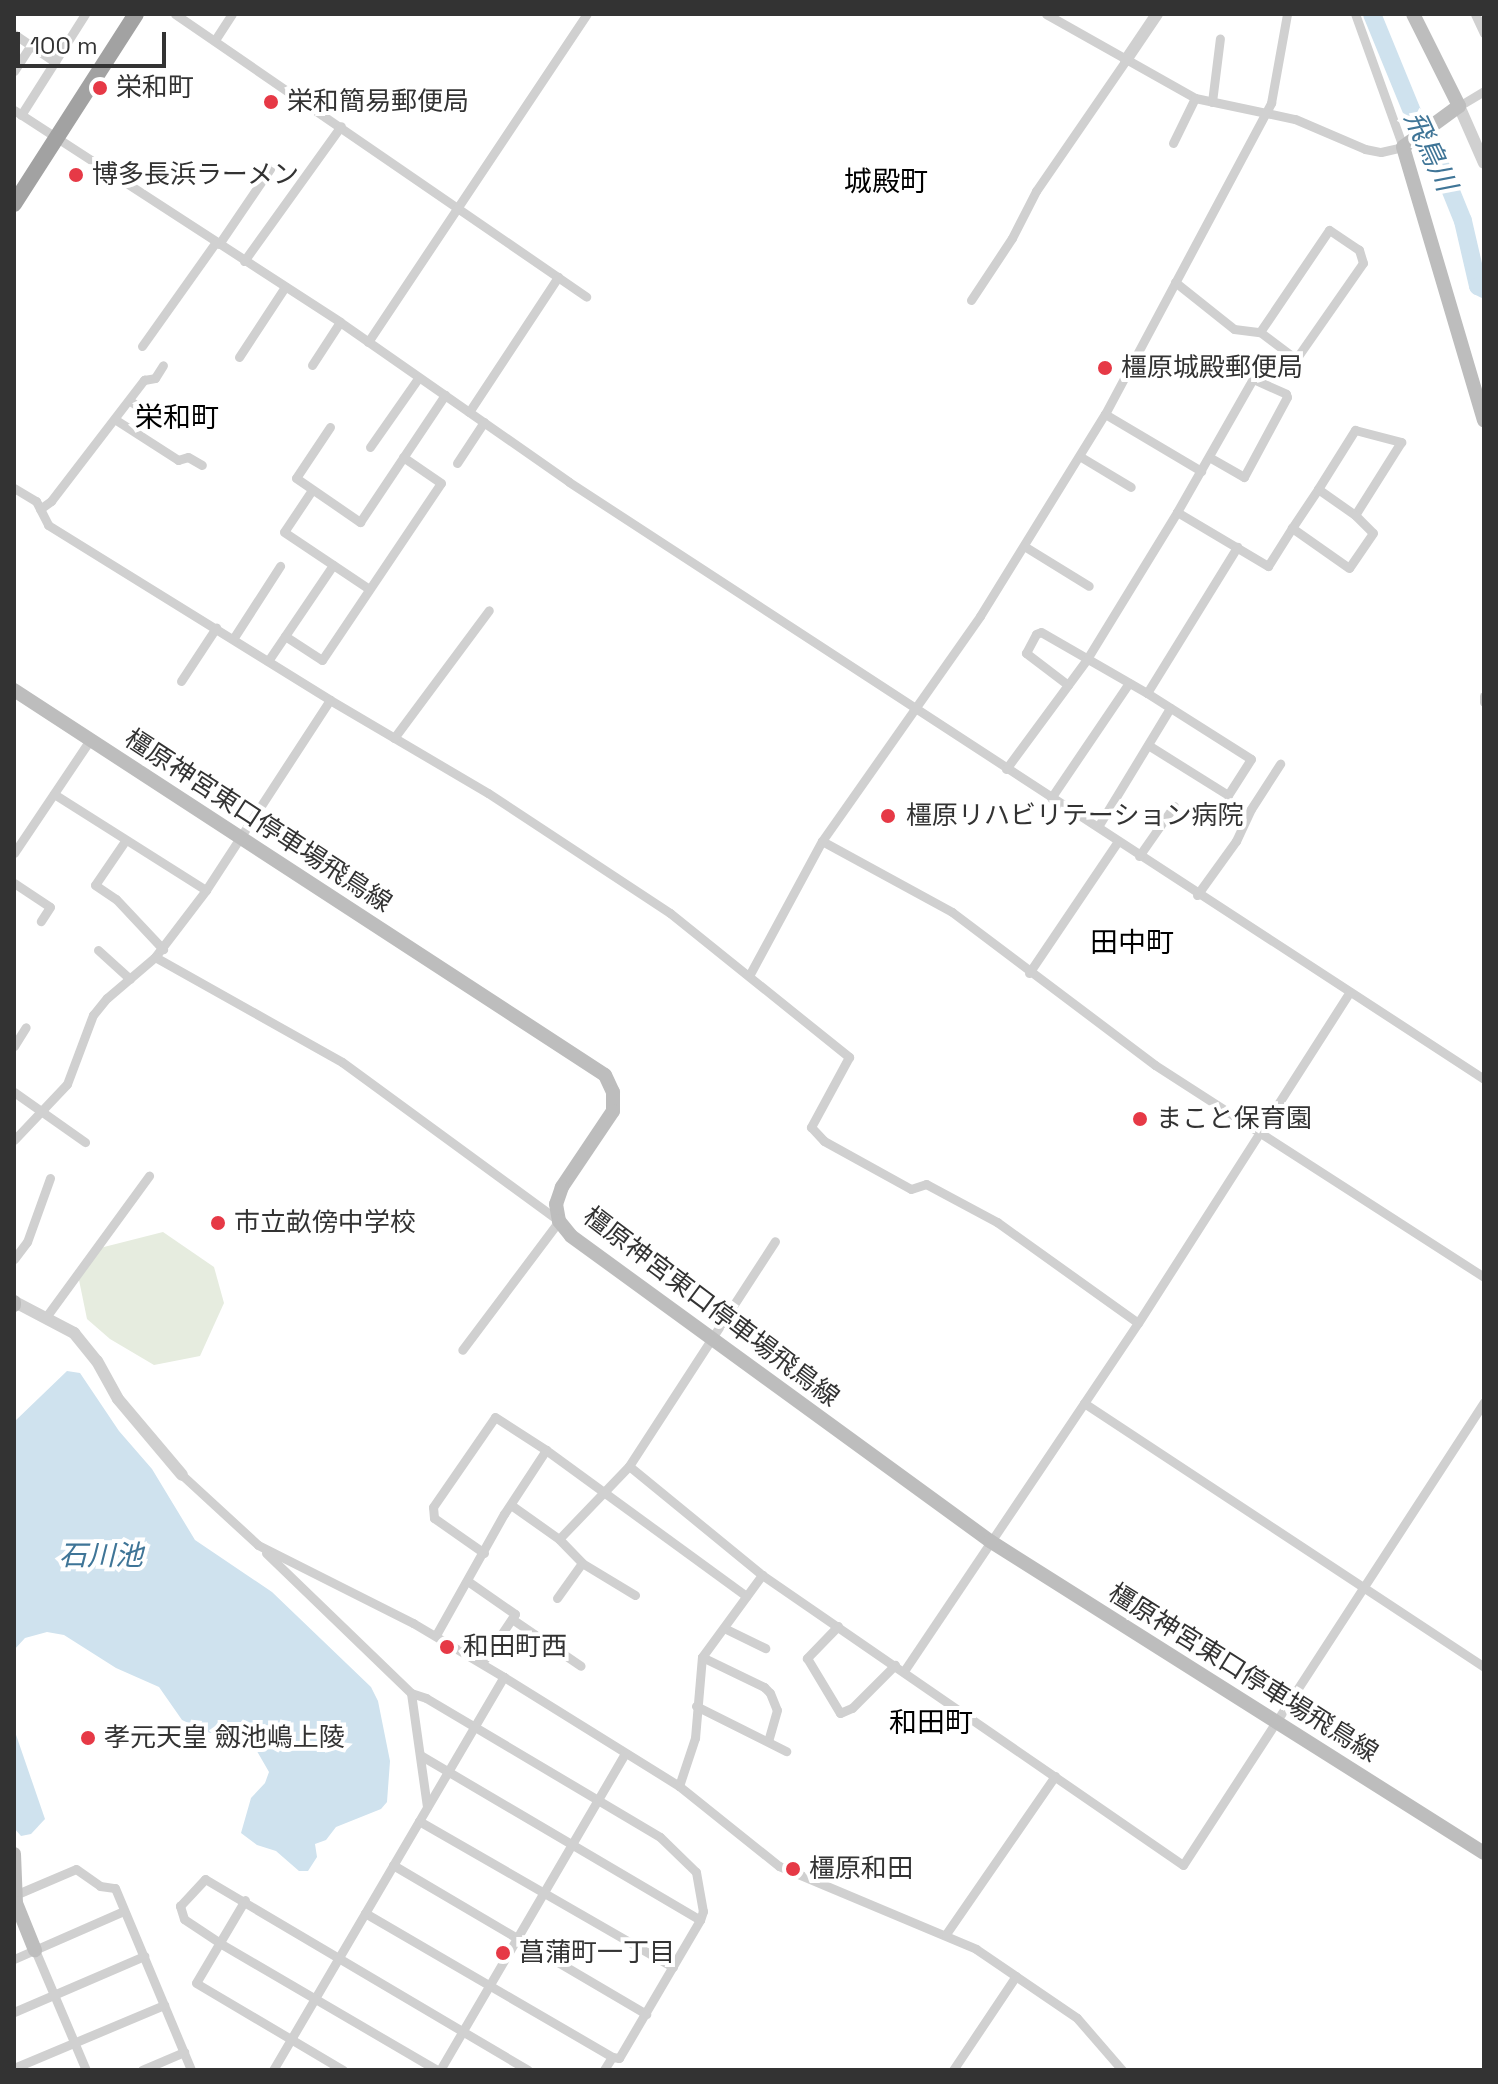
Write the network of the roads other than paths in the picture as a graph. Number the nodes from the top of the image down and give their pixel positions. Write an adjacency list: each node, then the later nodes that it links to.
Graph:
1 (85, 14): 18 (street)
2 (136, 14): 27 (highway)
3 (175, 14): 15 (street)
4 (232, 14): 15 (street)
5 (587, 14): 33 (street)
6 (1046, 14): 17 (street)
7 (1157, 14): 17 (street)
8 (1287, 14): 24 (street)
9 (1355, 14): 29 (street)
10 (1413, 14): 23 (main road)
11 (1475, 14): 12 (street)
12 (1484, 33)
13 (14, 34): 16 (street)
14 (1220, 38): 22 (street)
15 (215, 40): 26 (street)
16 (31, 45): 18 (street); 19 (street)
17 (1126, 60): 21 (street); 40 (street)
18 (55, 62): 25 (street)
19 (14, 71)
20 (1484, 91): 23 (street)
21 (1195, 98): 22 (street); 28 (street)
22 (1212, 102): 24 (street)
23 (1454, 109): 29 (main road); 30 (street)
24 (1265, 111): 29 (street); 37 (street)
25 (17, 112): 27 (street)
26 (341, 126): 33 (street); 35 (street)
27 (57, 139): 32 (highway); 34 (street)
28 (1173, 143)
29 (1409, 144): 55 (main road)
30 (1484, 163)
31 (270, 169): 34 (street)
32 (14, 204)
33 (457, 206): 36 (street); 43 (street)
34 (217, 243): 35 (street); 44 (street)
35 (244, 261): 38 (street)
36 (558, 277): 39 (street); 51 (street)
37 (1175, 282): 42 (street); 52 (street)
38 (285, 287): 41 (street); 45 (street)
39 (586, 297)
40 (971, 300)
41 (340, 322): 43 (street); 47 (street)
42 (1260, 332): 42 (street)
43 (368, 342): 48 (street)
44 (142, 346)
45 (239, 357)
46 (163, 365): 50 (street)
47 (312, 365)
48 (419, 377): 49 (street); 58 (street)
49 (445, 395): 51 (street); 59 (street)
50 (130, 401): 53 (street); 54 (street)
51 (469, 412): 56 (street)
52 (1105, 414): 60 (street); 64 (street)
53 (158, 419)
54 (116, 420): 63 (street); 69 (street)
55 (1484, 420)
56 (484, 422): 62 (street); 91 (street)
57 (330, 427): 68 (street)
58 (370, 447)
59 (403, 457): 68 (street); 78 (street)
60 (1081, 457): 65 (street); 73 (street)
61 (1209, 457): 61 (street); 64 (street)
62 (457, 463)
63 (202, 465)
64 (1201, 471): 70 (street)
65 (1131, 487)
66 (14, 488): 69 (street)
67 (1318, 489): 71 (street); 71 (street); 72 (street)
68 (312, 490): 75 (street)
69 (40, 509): 80 (street)
70 (1177, 512): 74 (street); 83 (street)
71 (1355, 515): 72 (street)
72 (1292, 528): 74 (street)
73 (1024, 546): 77 (street); 91 (street)
74 (1237, 547): 89 (street)
75 (333, 565): 78 (street); 81 (street)
76 (280, 566): 82 (street)
77 (1089, 586)
78 (369, 589): 81 (street)
79 (489, 610): 93 (street)
80 (216, 628): 82 (street); 85 (street)
81 (285, 636): 84 (street)
82 (233, 639): 84 (street)
83 (1087, 659): 86 (street); 87 (street); 87 (street)
84 (268, 661): 90 (street)
85 (181, 681)
86 (1129, 683): 89 (street); 99 (street)
87 (1068, 685): 97 (street)
88 (14, 690): 94 (main road, 橿原神宮東口停車場飛鳥線)
89 (1147, 693): 92 (street)
90 (330, 700): 93 (street); 102 (street)
91 (918, 707): 97 (street); 104 (street)
92 (1170, 708): 95 (street); 95 (street)
93 (394, 738): 115 (street)
94 (90, 740): 98 (street); 102 (main road, 橿原神宮東口停車場飛鳥線)
95 (1148, 745): 101 (street)
96 (1280, 764): 110 (street)
97 (1006, 769): 99 (street)
98 (54, 794): 103 (street); 106 (street)
99 (1051, 798): 101 (street)
100 (1174, 806): 107 (street)
101 (1099, 825): 105 (street)
102 (239, 837): 109 (street); 128 (main road, 橿原神宮東口停車場飛鳥線)
103 (125, 841): 109 (street); 113 (street)
104 (822, 841): 114 (street); 115 (street)
105 (1118, 841): 107 (street); 114 (street)
106 (14, 853)
107 (1139, 856): 110 (street)
108 (14, 883): 111 (street)
109 (206, 890): 113 (street)
110 (1197, 895): 117 (street)
111 (41, 921)
112 (98, 950): 116 (street)
113 (159, 953): 116 (street); 128 (street)
114 (1029, 973): 123 (street)
115 (750, 974): 134 (street)
116 (130, 979): 122 (street)
117 (1350, 992): 120 (street); 123 (street)
118 (26, 1027): 119 (street)
119 (14, 1046)
120 (1484, 1079)
121 (14, 1092): 122 (street)
122 (41, 1112): 124 (street); 125 (street)
123 (1261, 1132): 131 (street); 134 (street)
124 (14, 1140)
125 (85, 1142)
126 (149, 1176): 133 (street)
127 (50, 1178): 130 (street)
128 (559, 1221): 135 (main road, 橿原神宮東口停車場飛鳥線); 136 (street)
129 (775, 1241): 135 (street)
130 (14, 1259)
131 (1484, 1277)
132 (14, 1303): 133 (street)
133 (46, 1317): 141 (street)
134 (1138, 1323): 138 (street)
135 (711, 1338): 140 (street); 145 (main road, 橿原神宮東口停車場飛鳥線)
136 (462, 1350)
137 (1484, 1402): 151 (street)
138 (1084, 1403): 145 (street); 151 (street)
139 (546, 1450): 142 (street); 143 (street); 147 (street)
140 (629, 1466): 142 (street); 149 (street)
141 (182, 1475): 146 (street)
142 (604, 1493): 144 (street); 153 (street)
143 (511, 1505): 144 (street); 147 (street)
144 (559, 1539): 148 (street)
145 (990, 1541): 164 (street); 168 (main road, 橿原神宮東口停車場飛鳥線)
146 (258, 1545): 158 (street); 166 (street)
147 (484, 1553): 150 (street)
148 (582, 1563): 152 (street); 154 (street)
149 (762, 1575): 153 (street); 156 (street)
150 (469, 1582): 155 (street); 158 (street)
151 (1363, 1590): 163 (street); 168 (street)
152 (635, 1595)
153 (746, 1596): 157 (street)
154 (557, 1598)
155 (512, 1619): 161 (street); 162 (street)
156 (838, 1626): 164 (street); 164 (street)
157 (724, 1628): 159 (street); 160 (street)
158 (436, 1635): 161 (street)
159 (765, 1648)
160 (702, 1657): 167 (street); 170 (street)
161 (482, 1663): 165 (street)
162 (581, 1666)
163 (1484, 1667)
164 (899, 1668): 175 (street)
165 (504, 1677): 169 (street); 172 (street)
166 (411, 1693): 169 (street); 173 (street)
167 (696, 1706): 170 (street); 176 (street)
168 (1276, 1723): 175 (street); 181 (main road, 橿原神宮東口停車場飛鳥線)
169 (474, 1726): 174 (street); 177 (street)
170 (768, 1741): 171 (street)
171 (786, 1751)
172 (625, 1753): 176 (street); 177 (street)
173 (420, 1755): 174 (street); 178 (street)
174 (447, 1772): 178 (street); 180 (street)
175 (1055, 1776): 190 (street)
176 (679, 1786): 190 (street)
177 (598, 1799): 180 (street); 189 (street)
178 (427, 1807): 179 (street)
179 (419, 1821): 183 (street); 184 (street)
180 (572, 1845): 184 (street); 189 (street)
181 (1484, 1853)
182 (14, 1854): 185 (main road)
183 (393, 1865): 188 (street); 191 (street)
184 (544, 1893): 191 (street); 197 (street)
185 (15, 1895): 187 (street); 193 (main road)
186 (245, 1900): 192 (street); 192 (street); 195 (street)
187 (124, 1911): 193 (street); 194 (street)
188 (365, 1913): 195 (street); 199 (street)
189 (700, 1920): 197 (street)
190 (946, 1934): 198 (street)
191 (517, 1939): 199 (street); 204 (street)
192 (220, 1943): 201 (street); 206 (street)
193 (35, 1950): 196 (street); 200 (street)
194 (144, 1956): 200 (street); 202 (street)
195 (338, 1958): 201 (street); 205 (street)
196 (14, 1959)
197 (673, 1967): 204 (street)
198 (1016, 1976): 219 (street); 220 (street)
199 (490, 1985): 205 (street); 209 (street)
200 (55, 1994): 203 (street); 207 (street)
201 (314, 1999): 206 (street); 216 (street)
202 (164, 2005): 207 (street); 208 (street)
203 (14, 2012)
204 (646, 2014): 209 (street)
205 (463, 2031): 216 (street); 217 (street)
206 (291, 2040): 214 (street); 215 (street)
207 (75, 2041): 210 (street); 211 (street)
208 (184, 2052): 212 (street); 213 (street)
209 (612, 2057): 218 (street)
210 (14, 2068)
211 (86, 2070)
212 (142, 2070)
213 (191, 2070)
214 (273, 2070)
215 (343, 2070)
216 (438, 2070)
217 (528, 2070)
218 (604, 2070)
219 (953, 2070)
220 (1122, 2070)

